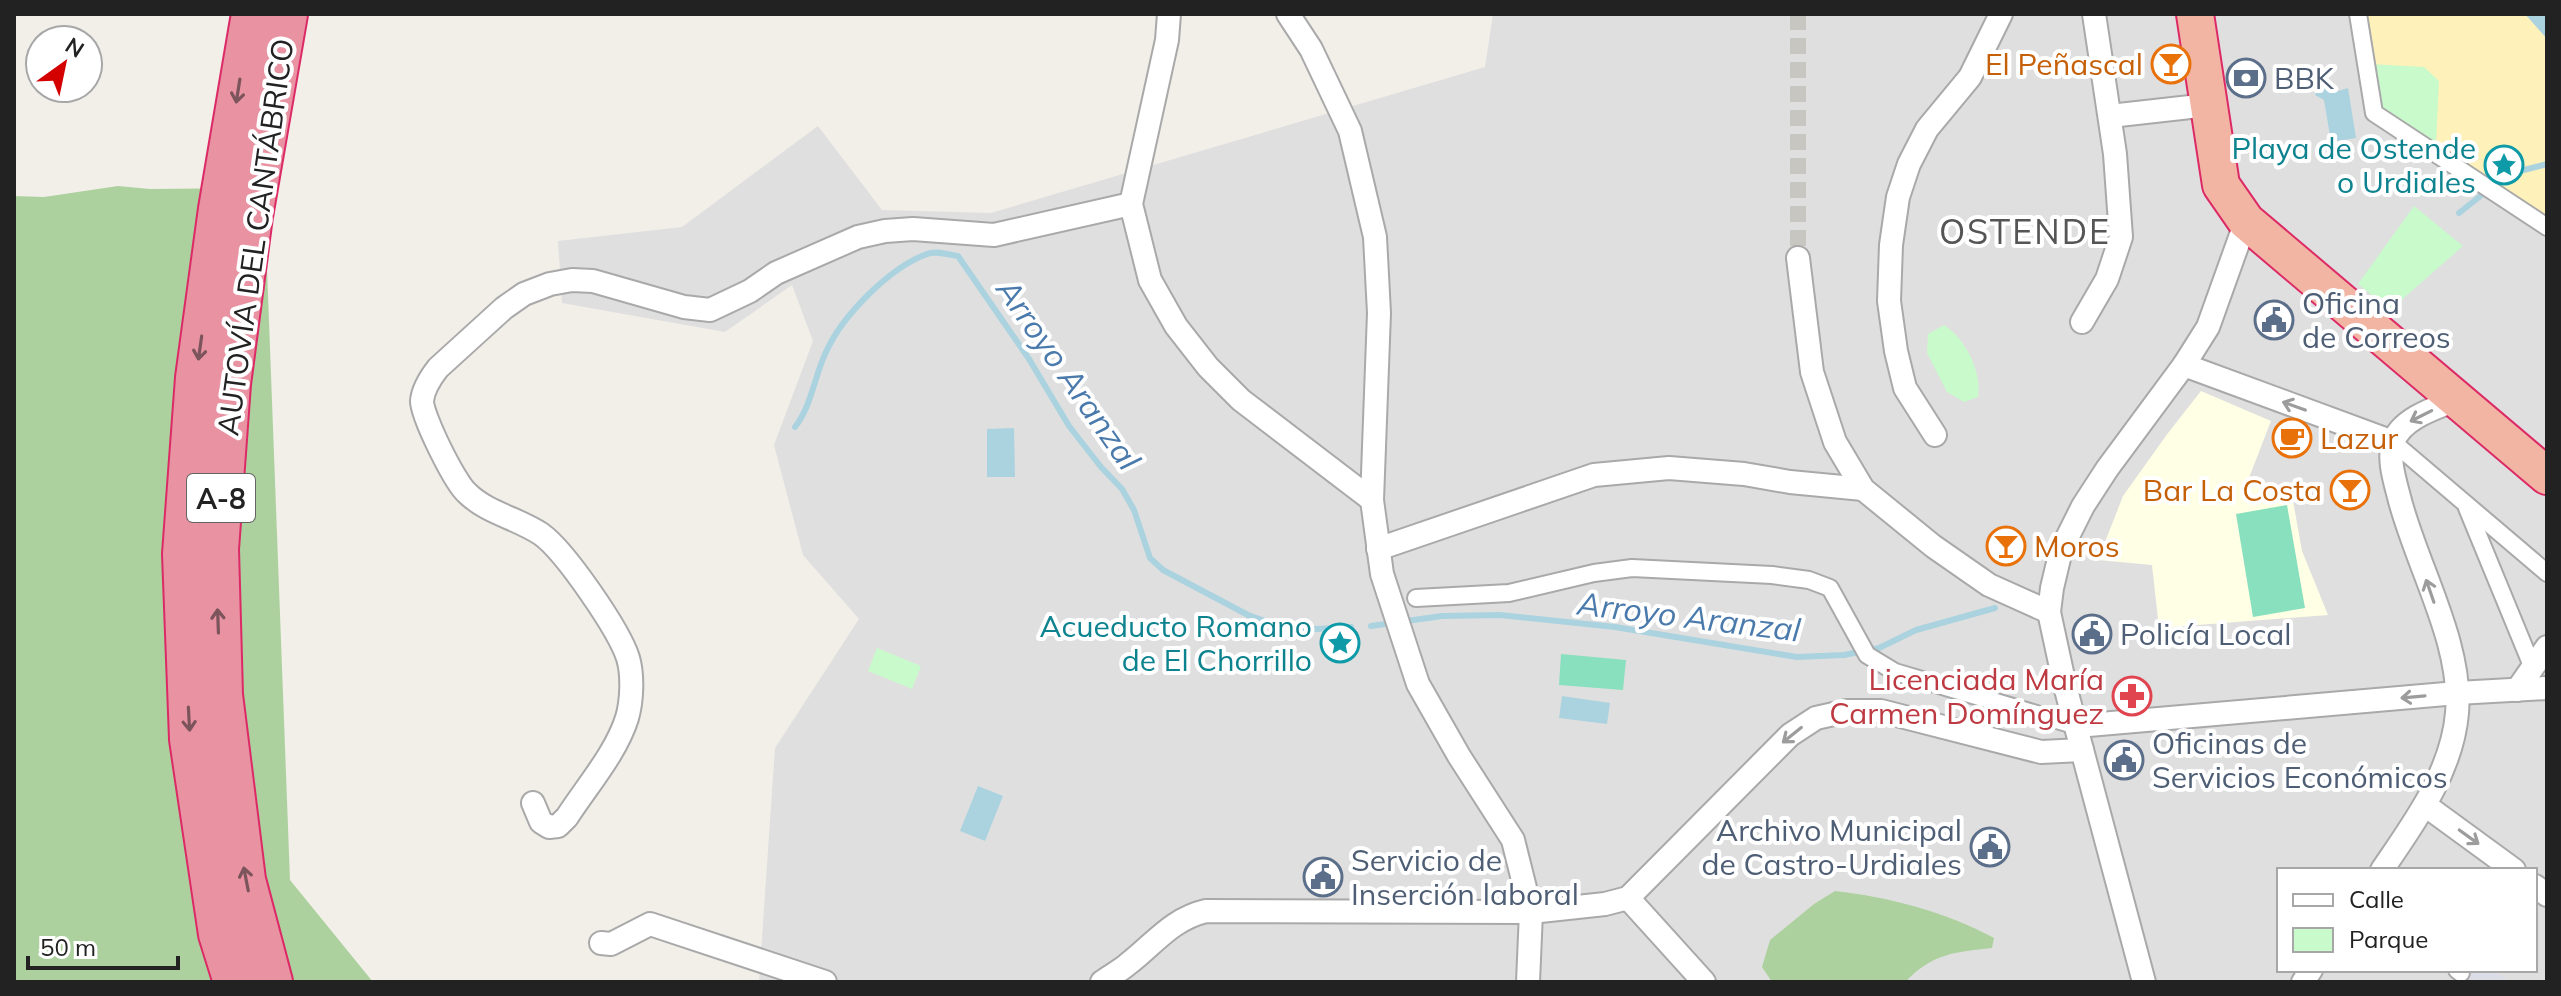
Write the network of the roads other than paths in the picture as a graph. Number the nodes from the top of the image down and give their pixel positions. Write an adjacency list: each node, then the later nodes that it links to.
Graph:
1 (252, 14): 43 (highway, AUTOVÍA DEL CANTÁBRICO / A-8, one-way to 43)
2 (287, 14): 44 (highway, AUTOVÍA DEL CANTÁBRICO / A-8, one-way to 2)
3 (1169, 14): 11 (street)
4 (1288, 14): 22 (street)
5 (2001, 14): 18 (street)
6 (2094, 14): 10 (street)
7 (2195, 14): 9 (highway)
8 (2358, 14): 13 (street)
9 (2208, 105): 10 (street); 12 (highway)
10 (2110, 116): 15 (street)
11 (1131, 204): 22 (street); 35 (street)
12 (2246, 221): 16 (street); 17 (highway)
13 (2547, 227)
14 (1798, 258): 21 (street)
15 (2082, 322)
16 (2184, 365): 19 (street, one-way to 16); 27 (street)
17 (2456, 400): 19 (street, one-way to 19); 20 (highway)
18 (1935, 435)
19 (2393, 442): 23 (street); 32 (street, one-way to 19)
20 (2547, 476)
21 (1863, 489): 24 (street); 27 (street)
22 (1372, 500): 24 (street)
23 (2464, 503): 25 (street); 29 (street)
24 (1378, 549): 40 (street)
25 (2547, 573)
26 (1416, 598): 33 (street)
27 (2049, 612): 33 (street)
28 (2547, 647): 29 (street)
29 (2532, 666): 31 (street)
30 (2547, 688): 31 (street)
31 (2517, 690): 32 (street)
32 (2457, 693): 33 (street, one-way to 33); 36 (street)
33 (2077, 726): 34 (street)
34 (2082, 750): 39 (street, one-way to 39); 49 (street)
35 (533, 803)
36 (2425, 805): 37 (street); 38 (street, one-way to 38)
37 (2383, 868)
38 (2511, 868)
39 (1628, 898): 40 (street); 48 (street)
40 (1531, 912): 42 (street); 47 (street)
41 (601, 943): 45 (street)
42 (1132, 973): 46 (street)
43 (234, 982)
44 (272, 982)
45 (825, 982)
46 (1102, 982)
47 (1528, 982)
48 (1704, 982)
49 (2144, 982)

